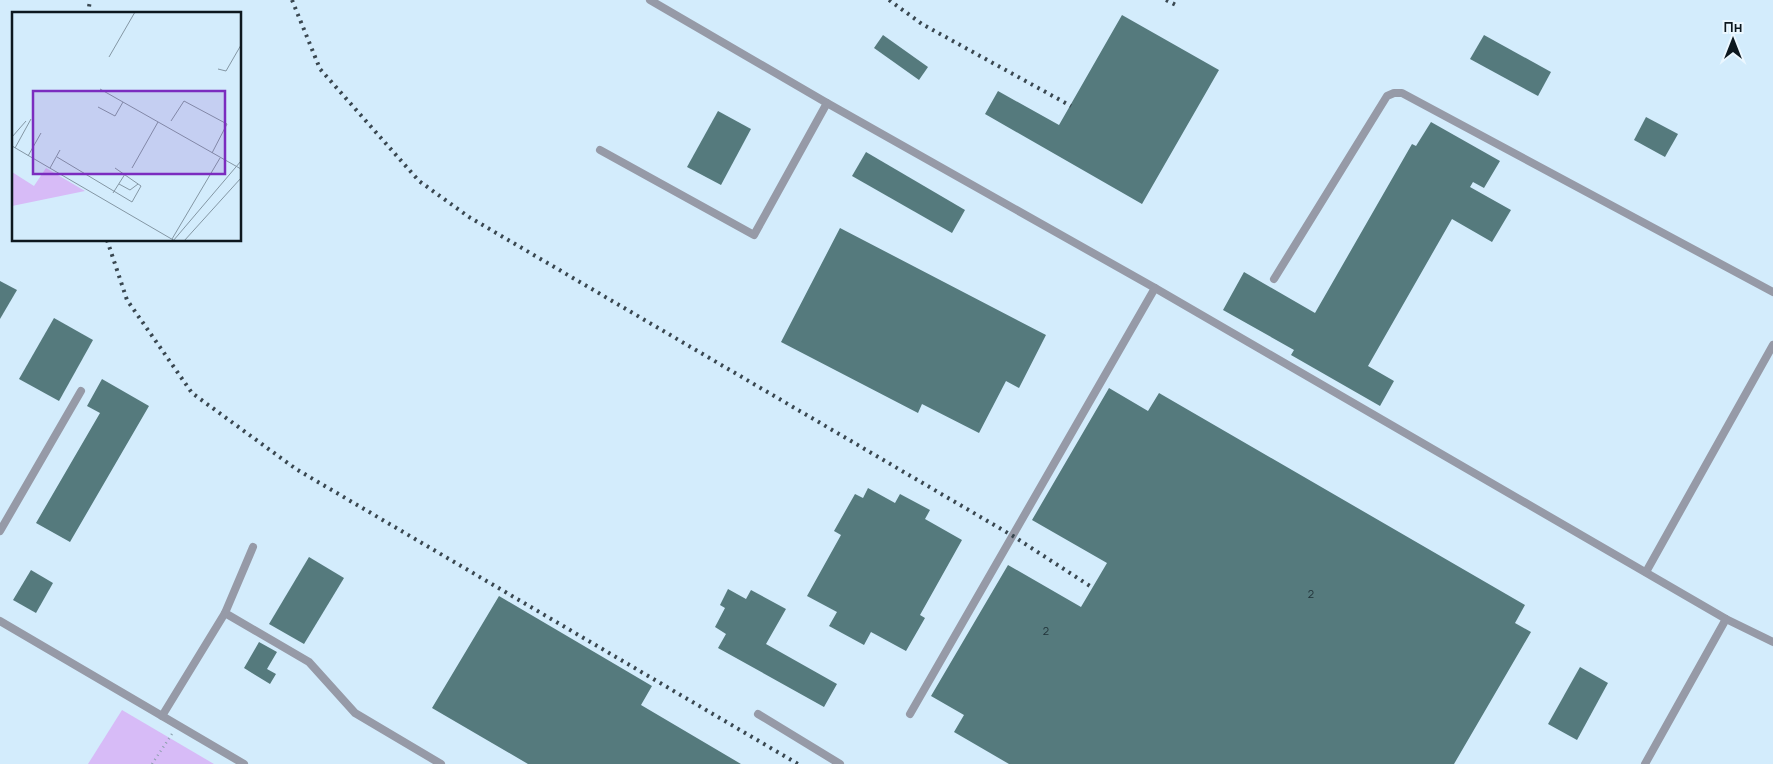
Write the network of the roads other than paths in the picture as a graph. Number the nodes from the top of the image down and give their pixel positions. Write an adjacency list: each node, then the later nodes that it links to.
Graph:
1 (650, 0): 2 (lane)
2 (827, 103): 3 (lane); 5 (lane)
3 (600, 150)
4 (1274, 278): 6 (lane)
5 (1155, 288): 11 (lane); 17 (lane)
6 (1773, 292)
7 (1773, 345): 11 (lane)
8 (81, 391): 9 (lane)
9 (0, 532)
10 (253, 547): 12 (lane)
11 (1646, 572): 13 (lane)
12 (225, 613): 18 (lane); 20 (lane)
13 (1726, 618): 15 (lane); 22 (lane)
14 (0, 621): 18 (lane)
15 (1773, 642)
16 (758, 714): 21 (lane)
17 (910, 714)
18 (162, 716): 19 (lane)
19 (244, 764)
20 (441, 764)
21 (840, 764)
22 (1645, 764)

